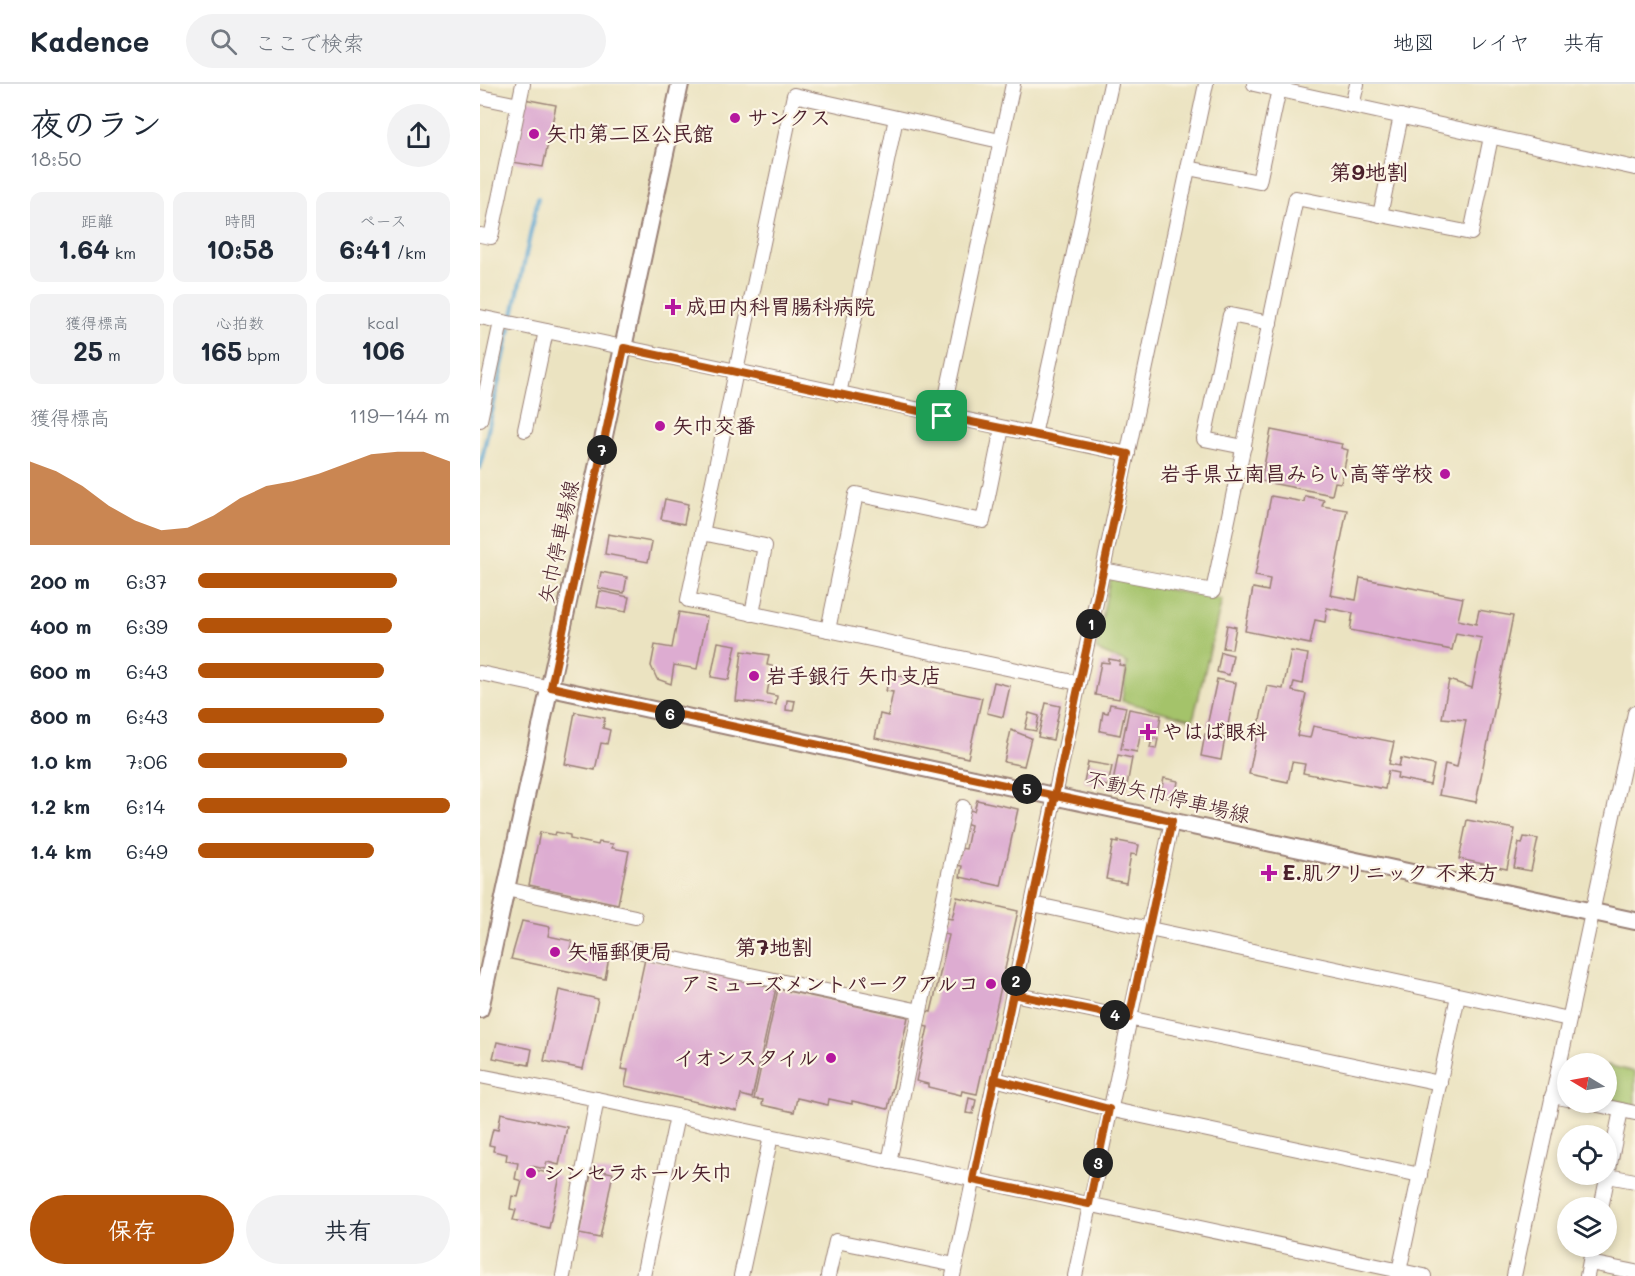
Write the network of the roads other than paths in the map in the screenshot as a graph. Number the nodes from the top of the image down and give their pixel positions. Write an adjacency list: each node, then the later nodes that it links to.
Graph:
1 (523, 84): 10 (street)
2 (680, 84): 24 (main road, 矢巾停車場線)
3 (1013, 84): 15 (street)
4 (1111, 84): 31 (street)
5 (1206, 84): 16 (street)
6 (1254, 84): 8 (street)
7 (1357, 84): 11 (street)
8 (1279, 89): 11 (street); 16 (street)
9 (480, 98): 10 (street)
10 (519, 105): 19 (street)
11 (1352, 106): 12 (street)
12 (1401, 116): 14 (street); 18 (street)
13 (896, 118): 15 (street); 25 (street); 26 (street)
14 (1491, 137): 17 (street); 18 (street)
15 (1000, 141): 27 (street)
16 (1188, 168): 33 (street)
17 (1635, 168)
18 (1380, 215): 22 (street)
19 (480, 235)
20 (480, 317): 21 (street)
21 (508, 323): 23 (street); 28 (street)
22 (1270, 323): 32 (street); 32 (street)
23 (546, 331): 24 (street); 30 (street)
24 (624, 348): 25 (street); 40 (main road, 矢巾停車場線)
25 (737, 372): 26 (street); 34 (street)
26 (839, 394): 27 (street)
27 (942, 416): 29 (street)
28 (480, 420)
29 (1002, 428): 31 (street); 37 (street)
30 (525, 430)
31 (1034, 435): 33 (street)
32 (1244, 447): 35 (street)
33 (1128, 454): 35 (street)
34 (702, 533): 36 (street); 36 (street)
35 (1103, 570): 39 (street)
36 (752, 614): 37 (street)
37 (828, 630): 39 (street)
38 (480, 673): 40 (street)
39 (1078, 683): 42 (street)
40 (551, 687): 42 (main road, 不動矢巾停車場線); 45 (main road, 矢巾停車場線)
41 (1635, 713): 47 (street)
42 (1057, 795): 44 (main road, 不動矢巾停車場線); 46 (street)
43 (963, 807): 56 (street)
44 (1172, 821): 47 (main road, 不動矢巾停車場線); 50 (street)
45 (506, 889): 48 (street); 52 (main road, 矢巾停車場線)
46 (1033, 904): 50 (street); 53 (street)
47 (1592, 911): 49 (main road, 不動矢巾停車場線); 58 (street)
48 (635, 917)
49 (1635, 921)
50 (1148, 928): 54 (street); 57 (street)
51 (628, 949): 56 (street)
52 (484, 972): 55 (main road, 矢巾停車場線)
53 (1013, 994): 57 (street); 60 (street)
54 (1458, 996): 58 (street); 61 (street)
55 (480, 1009)
56 (920, 1011): 70 (street)
57 (1129, 1018): 61 (street); 65 (street)
58 (1569, 1019): 62 (street)
59 (480, 1076): 64 (street)
60 (995, 1079): 65 (street); 73 (street)
61 (1440, 1083): 71 (street)
62 (1552, 1096): 63 (street); 86 (street)
63 (1557, 1097)
64 (597, 1099): 67 (street); 80 (street)
65 (1109, 1109): 71 (street); 75 (street)
66 (1628, 1112): 69 (street)
67 (677, 1116): 68 (street); 81 (street)
68 (771, 1136): 70 (street); 82 (street)
69 (1617, 1147)
70 (889, 1162): 73 (street)
71 (1420, 1175): 79 (street)
72 (1617, 1178): 74 (street)
73 (973, 1180): 75 (street); 77 (street)
74 (1635, 1181)
75 (1089, 1204): 79 (street); 84 (street)
76 (1588, 1270): 78 (street)
77 (954, 1271): 83 (street)
78 (1635, 1272)
79 (1398, 1273): 85 (street)
80 (563, 1276)
81 (643, 1276)
82 (741, 1276)
83 (828, 1276)
84 (1075, 1276)
85 (1424, 1276)
86 (1514, 1276)

